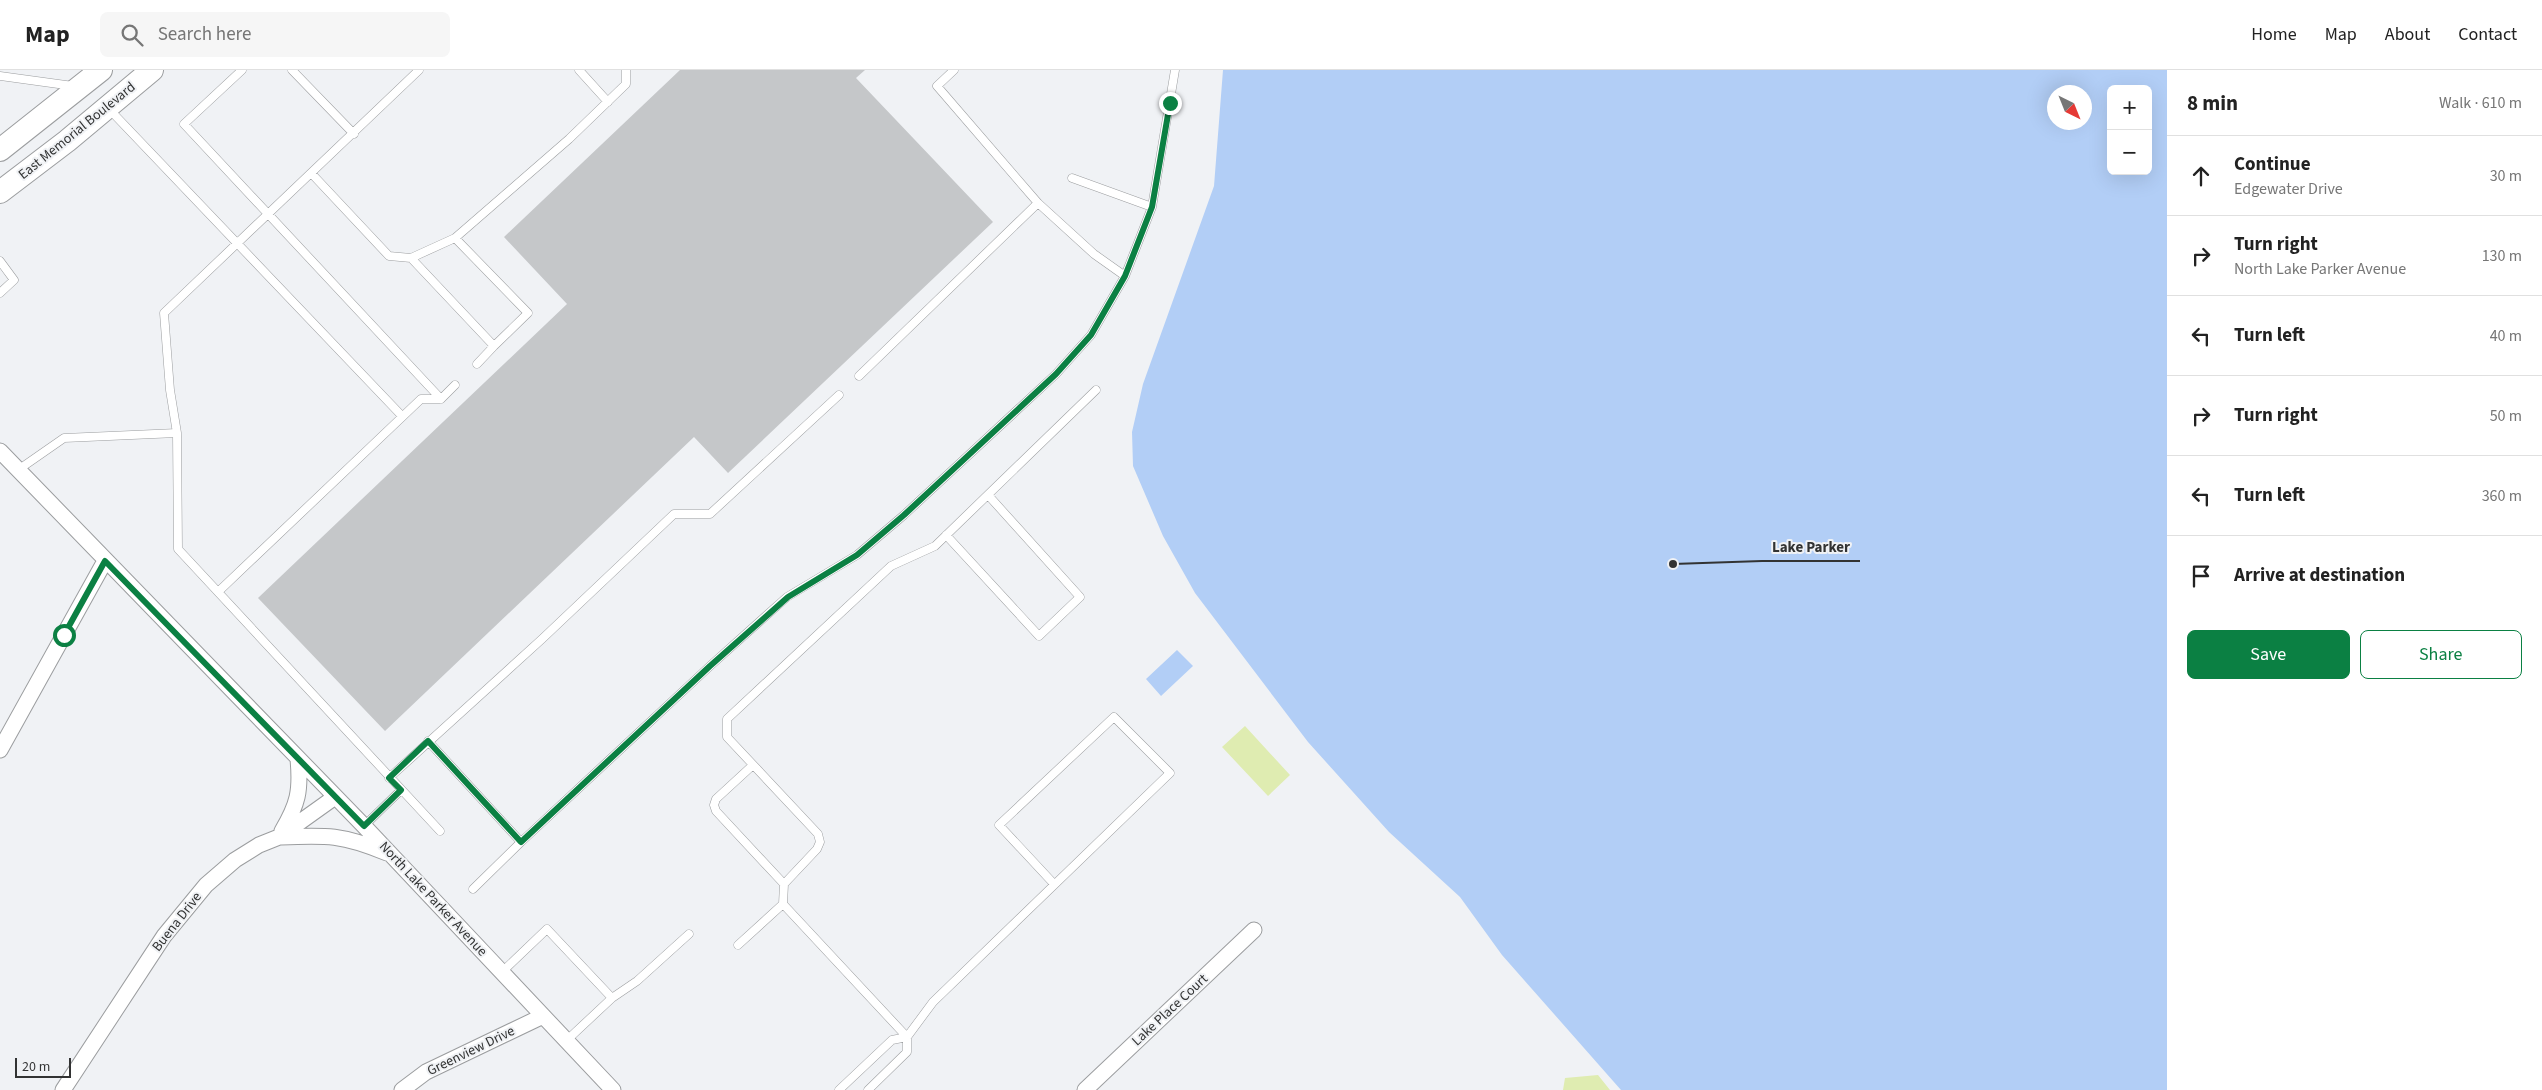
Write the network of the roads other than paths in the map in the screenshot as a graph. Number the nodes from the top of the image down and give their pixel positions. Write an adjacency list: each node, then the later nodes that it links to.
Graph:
1 (100, 70): 11 (main road)
2 (152, 70): 13 (main road, East Memorial Boulevard)
3 (242, 70): 21 (lane)
4 (292, 70): 14 (lane)
5 (419, 70): 14 (lane)
6 (578, 70): 12 (lane)
7 (626, 70): 12 (lane)
8 (954, 70): 19 (lane)
9 (1175, 70): 20 (lane)
10 (0, 76): 11 (lane)
11 (80, 87): 15 (main road)
12 (608, 102): 22 (lane)
13 (107, 108): 18 (main road, East Memorial Boulevard); 23 (lane)
14 (354, 134): 16 (lane)
15 (0, 150)
16 (312, 174): 21 (lane); 24 (lane)
17 (1072, 178): 20 (lane)
18 (0, 192)
19 (1038, 203): 26 (lane); 30 (lane)
20 (1152, 207): 26 (lane)
21 (268, 213): 23 (lane); 34 (lane)
22 (455, 238): 24 (lane); 28 (lane)
23 (238, 244): 35 (lane); 36 (lane)
24 (411, 258): 28 (lane)
25 (0, 261): 27 (lane)
26 (1125, 276): 53 (lane)
27 (0, 293)
28 (494, 346): 29 (lane)
29 (477, 364)
30 (859, 376)
31 (455, 385): 34 (lane)
32 (1096, 390): 39 (lane)
33 (839, 395): 43 (lane)
34 (441, 399): 35 (lane)
35 (402, 416): 42 (lane)
36 (176, 433): 38 (lane); 42 (lane)
37 (0, 451): 38 (street, North Lake Parker Avenue)
38 (18, 470): 41 (street, North Lake Parker Avenue)
39 (988, 495): 40 (lane); 40 (lane)
40 (946, 535): 46 (lane)
41 (105, 561): 44 (street); 45 (street, North Lake Parker Avenue)
42 (219, 591): 47 (lane)
43 (428, 741): 47 (lane); 53 (lane)
44 (0, 750)
45 (298, 759): 49 (street, North Lake Parker Avenue); 52 (street)
46 (753, 765): 55 (lane); 55 (lane)
47 (389, 778): 48 (lane)
48 (401, 790): 50 (lane); 51 (lane)
49 (335, 797): 50 (street, North Lake Parker Avenue); 52 (street, Buena Drive)
50 (364, 826): 54 (street, North Lake Parker Avenue)
51 (440, 831)
52 (279, 837): 54 (street); 67 (street, Buena Drive)
53 (521, 842): 57 (lane)
54 (391, 854): 62 (street, North Lake Parker Avenue)
55 (784, 884): 58 (lane)
56 (1054, 884): 56 (lane); 65 (lane)
57 (473, 889)
58 (783, 904): 61 (lane); 65 (lane)
59 (1254, 930): 72 (street, Lake Place Court)
60 (689, 934): 63 (lane)
61 (738, 946)
62 (502, 972): 63 (lane); 64 (street, North Lake Parker Avenue)
63 (612, 998): 66 (lane)
64 (543, 1016): 66 (street, North Lake Parker Avenue); 68 (street, Greenview Drive)
65 (907, 1037): 70 (lane); 71 (lane)
66 (566, 1041): 69 (street, North Lake Parker Avenue)
67 (63, 1090)
68 (402, 1090)
69 (613, 1090)
70 (839, 1090)
71 (868, 1090)
72 (1085, 1090)

